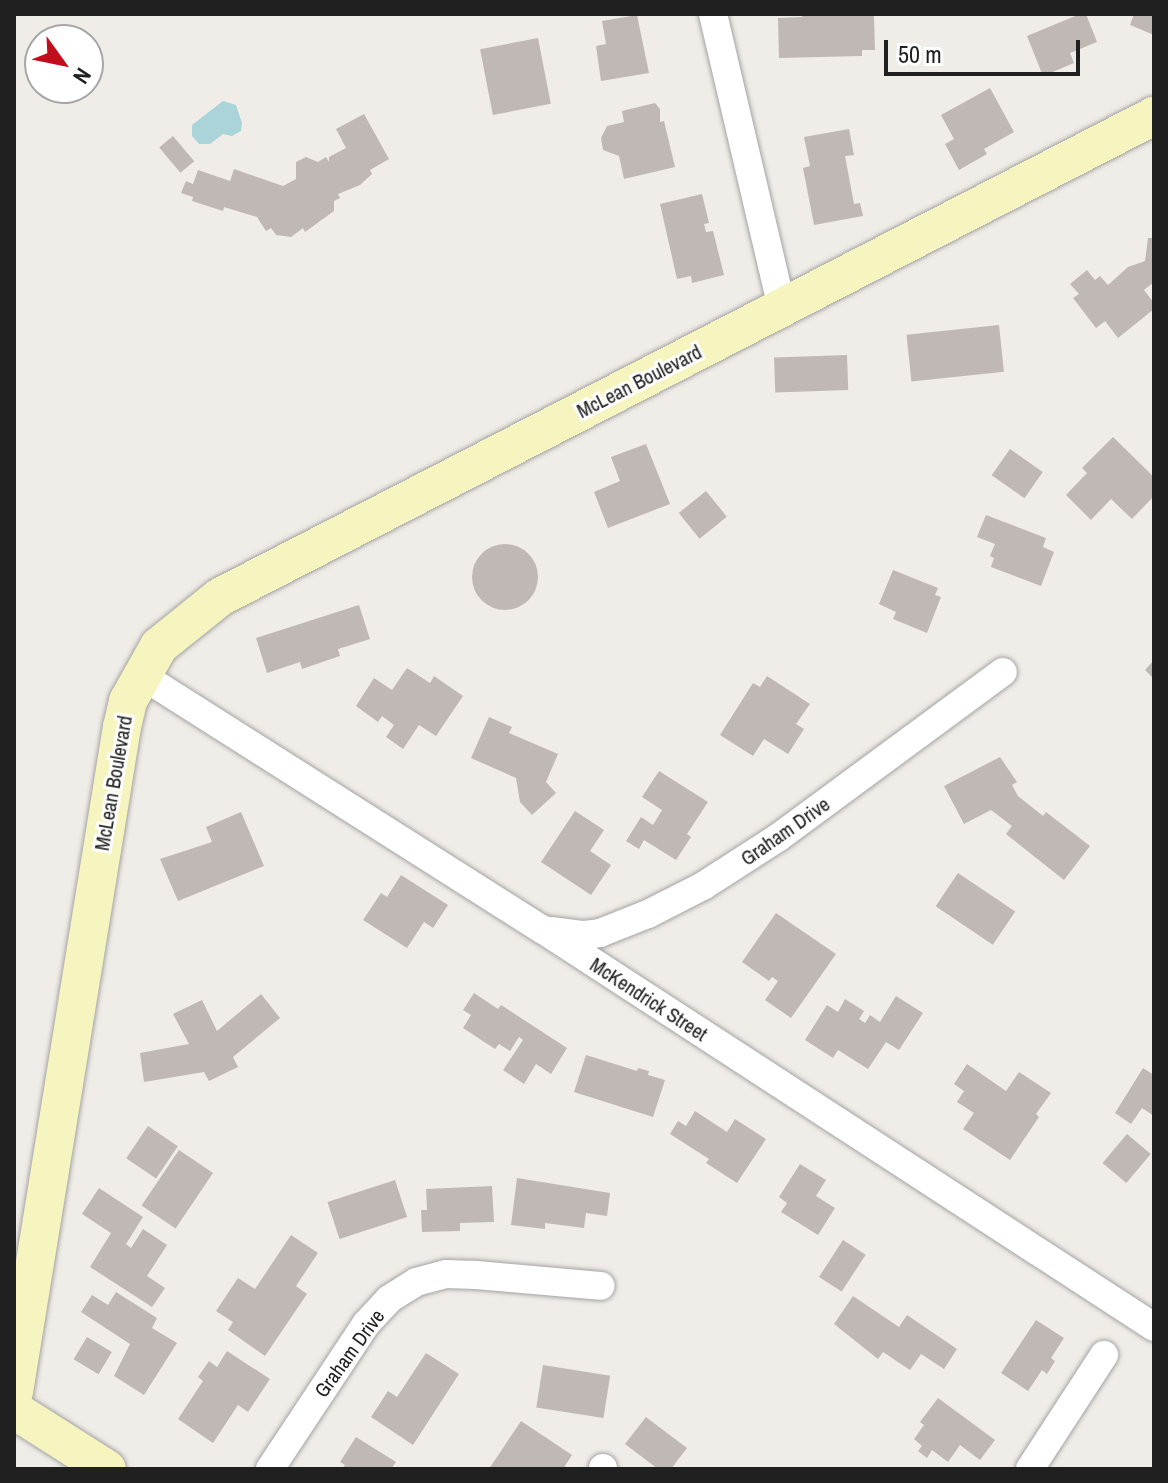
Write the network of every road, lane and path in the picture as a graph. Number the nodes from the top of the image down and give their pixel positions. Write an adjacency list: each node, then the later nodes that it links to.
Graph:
1 (713, 14): 3 (street)
2 (1154, 116): 3 (street, McLean Boulevard)
3 (782, 308): 5 (street, McLean Boulevard)
4 (1003, 672): 6 (street, Graham Drive)
5 (141, 675): 6 (street, McKendrick Street); 10 (street, McLean Boulevard)
6 (542, 929): 8 (street, McKendrick Street)
7 (601, 1286): 13 (street, Graham Drive)
8 (1154, 1327)
9 (1104, 1355): 14 (street)
10 (14, 1392)
11 (14, 1410): 12 (street)
12 (107, 1469)
13 (270, 1469)
14 (1030, 1469)

